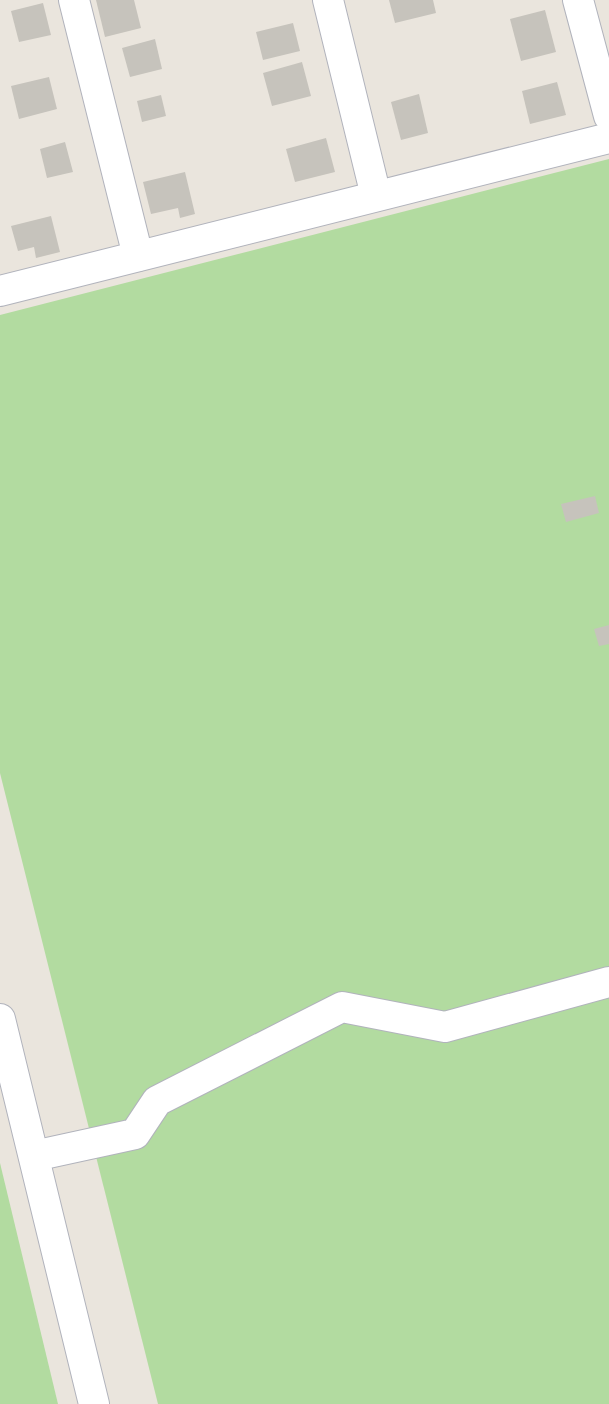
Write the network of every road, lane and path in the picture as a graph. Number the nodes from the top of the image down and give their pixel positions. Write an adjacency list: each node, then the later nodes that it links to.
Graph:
1 (74, 0): 7 (street)
2 (328, 0): 6 (street)
3 (578, 0): 4 (street)
4 (609, 116)
5 (609, 138): 6 (street)
6 (376, 196): 7 (street)
7 (138, 256): 8 (street)
8 (0, 291)
9 (609, 982): 11 (street)
10 (0, 1019): 11 (street)
11 (34, 1156): 12 (street)
12 (94, 1404)

